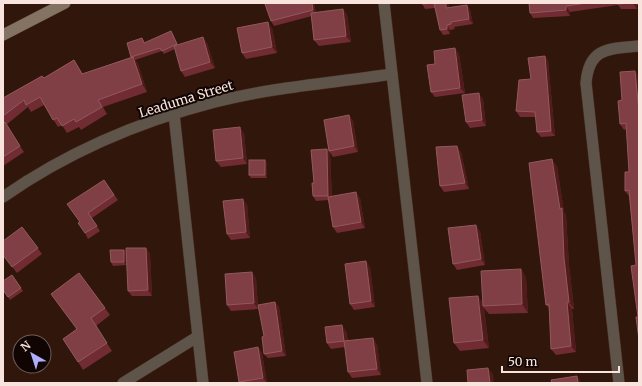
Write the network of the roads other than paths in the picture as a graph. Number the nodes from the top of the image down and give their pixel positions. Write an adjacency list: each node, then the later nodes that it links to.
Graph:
1 (65, 3): 3 (main road)
2 (384, 3): 5 (street)
3 (3, 35)
4 (639, 46): 12 (street)
5 (392, 74): 6 (street, Leaduma Street); 11 (street)
6 (174, 114): 7 (street, Leaduma Street); 8 (street)
7 (3, 197)
8 (198, 337): 9 (street); 10 (street)
9 (122, 383)
10 (203, 383)
11 (427, 383)
12 (619, 383)

